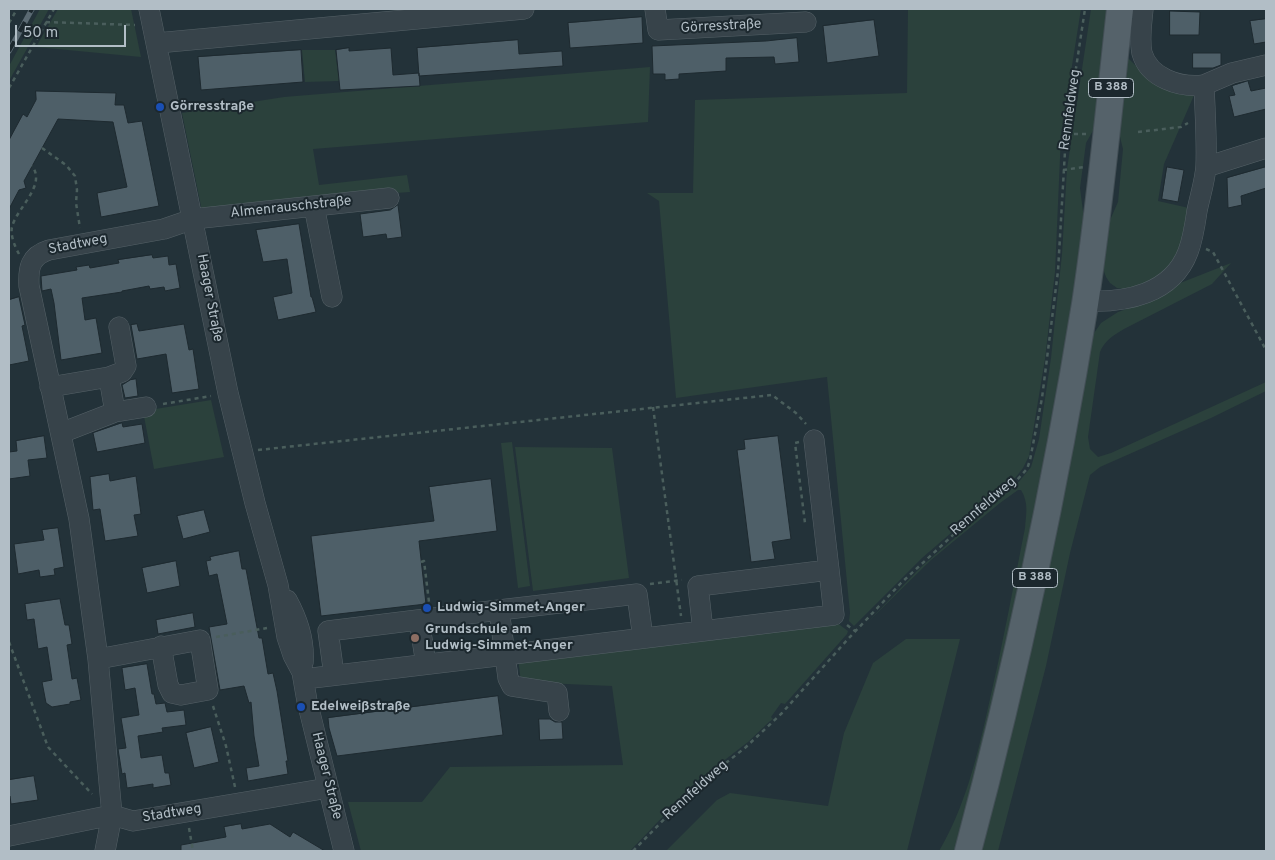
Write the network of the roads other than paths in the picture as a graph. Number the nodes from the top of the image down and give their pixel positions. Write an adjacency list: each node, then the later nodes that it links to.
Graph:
1 (150, 9): 7 (street, Haager Straße)
2 (524, 9): 7 (street)
3 (655, 9): 6 (street, Görresstraße)
4 (1120, 9): 16 (main road, B 388)
5 (1143, 9): 9 (street)
6 (795, 19)
7 (157, 43): 14 (street, Haager Straße)
8 (1266, 65): 9 (street)
9 (1204, 85): 11 (street)
10 (1266, 148): 11 (street)
11 (1206, 167): 16 (street)
12 (389, 198): 13 (street, Almenrauschstraße)
13 (314, 206): 14 (street, Almenrauschstraße); 15 (street)
14 (193, 218): 19 (street, Stadtweg); 34 (street, Haager Straße)
15 (332, 297)
16 (1085, 301): 41 (main road, B 388)
17 (119, 326): 18 (street)
18 (108, 377): 19 (street); 21 (street)
19 (50, 386): 22 (street, Stadtweg)
20 (146, 407): 21 (street)
21 (115, 412): 22 (street)
22 (61, 433): 31 (street, Stadtweg)
23 (814, 440): 24 (street)
24 (829, 570): 27 (street); 27 (street)
25 (499, 610): 26 (street); 28 (street); 30 (street)
26 (425, 615): 32 (street); 33 (street)
27 (703, 631): 28 (street)
28 (643, 638): 30 (street)
29 (161, 646): 29 (street); 31 (street)
30 (505, 655): 32 (street); 35 (street)
31 (98, 659): 37 (street, Stadtweg)
32 (426, 664): 33 (street)
33 (334, 675): 34 (street)
34 (303, 676): 36 (street, Haager Straße)
35 (559, 711)
36 (328, 788): 37 (street, Stadtweg); 40 (street, Haager Straße)
37 (112, 815): 38 (street); 39 (street)
38 (9, 836)
39 (105, 851)
40 (344, 851)
41 (968, 851)

